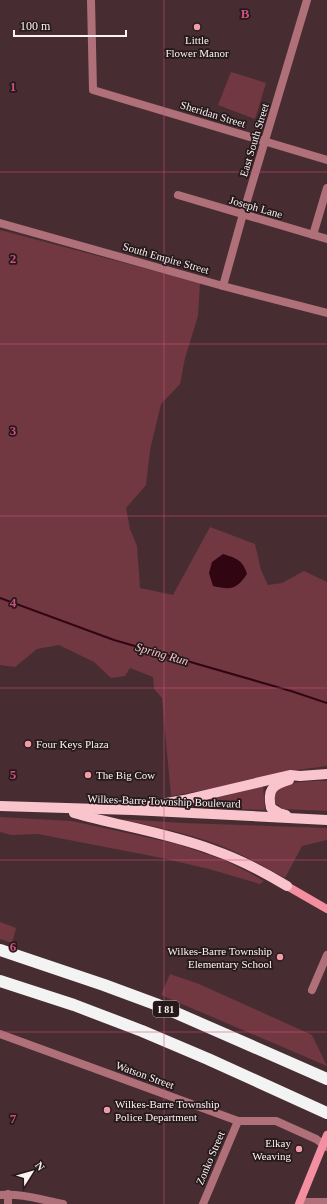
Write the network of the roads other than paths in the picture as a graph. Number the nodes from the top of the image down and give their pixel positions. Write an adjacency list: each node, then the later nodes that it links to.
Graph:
1 (91, 0): 3 (street, Sheridan Street)
2 (307, 0): 3 (street, East South Street)
3 (265, 141): 4 (street, Sheridan Street); 7 (street, East South Street)
4 (327, 160)
5 (327, 188): 9 (street)
6 (178, 195): 7 (street, Joseph Lane)
7 (243, 214): 9 (street, Joseph Lane); 11 (street, East South Street)
8 (0, 222): 11 (street, South Empire Street)
9 (313, 235): 10 (street, Joseph Lane)
10 (327, 239)
11 (223, 286): 12 (street, South Empire Street)
12 (327, 313)
13 (327, 774): 14 (main road)
14 (300, 776): 17 (main road); 18 (main road)
15 (0, 806): 16 (main road, Wilkes-Barre Township Boulevard)
16 (61, 809): 17 (main road, Wilkes-Barre Township Boulevard); 20 (main road)
17 (132, 810): 18 (main road, Wilkes-Barre Township Boulevard)
18 (292, 818): 19 (main road, Wilkes-Barre Township Boulevard)
19 (327, 820)
20 (288, 886): 21 (main road)
21 (327, 909)
22 (0, 950): 27 (highway, I 81)
23 (327, 955): 25 (street)
24 (0, 981): 28 (highway)
25 (312, 990)
26 (0, 1034): 29 (street, Watson Street)
27 (327, 1079)
28 (323, 1111)
29 (238, 1121): 31 (street, Watson Street); 37 (street, Zonko Street)
30 (327, 1134): 31 (main road)
31 (325, 1146): 34 (main road)
32 (4, 1194): 35 (street); 36 (street)
33 (327, 1202): 34 (street)
34 (299, 1203)
35 (8, 1204)
36 (63, 1204)
37 (203, 1204)

